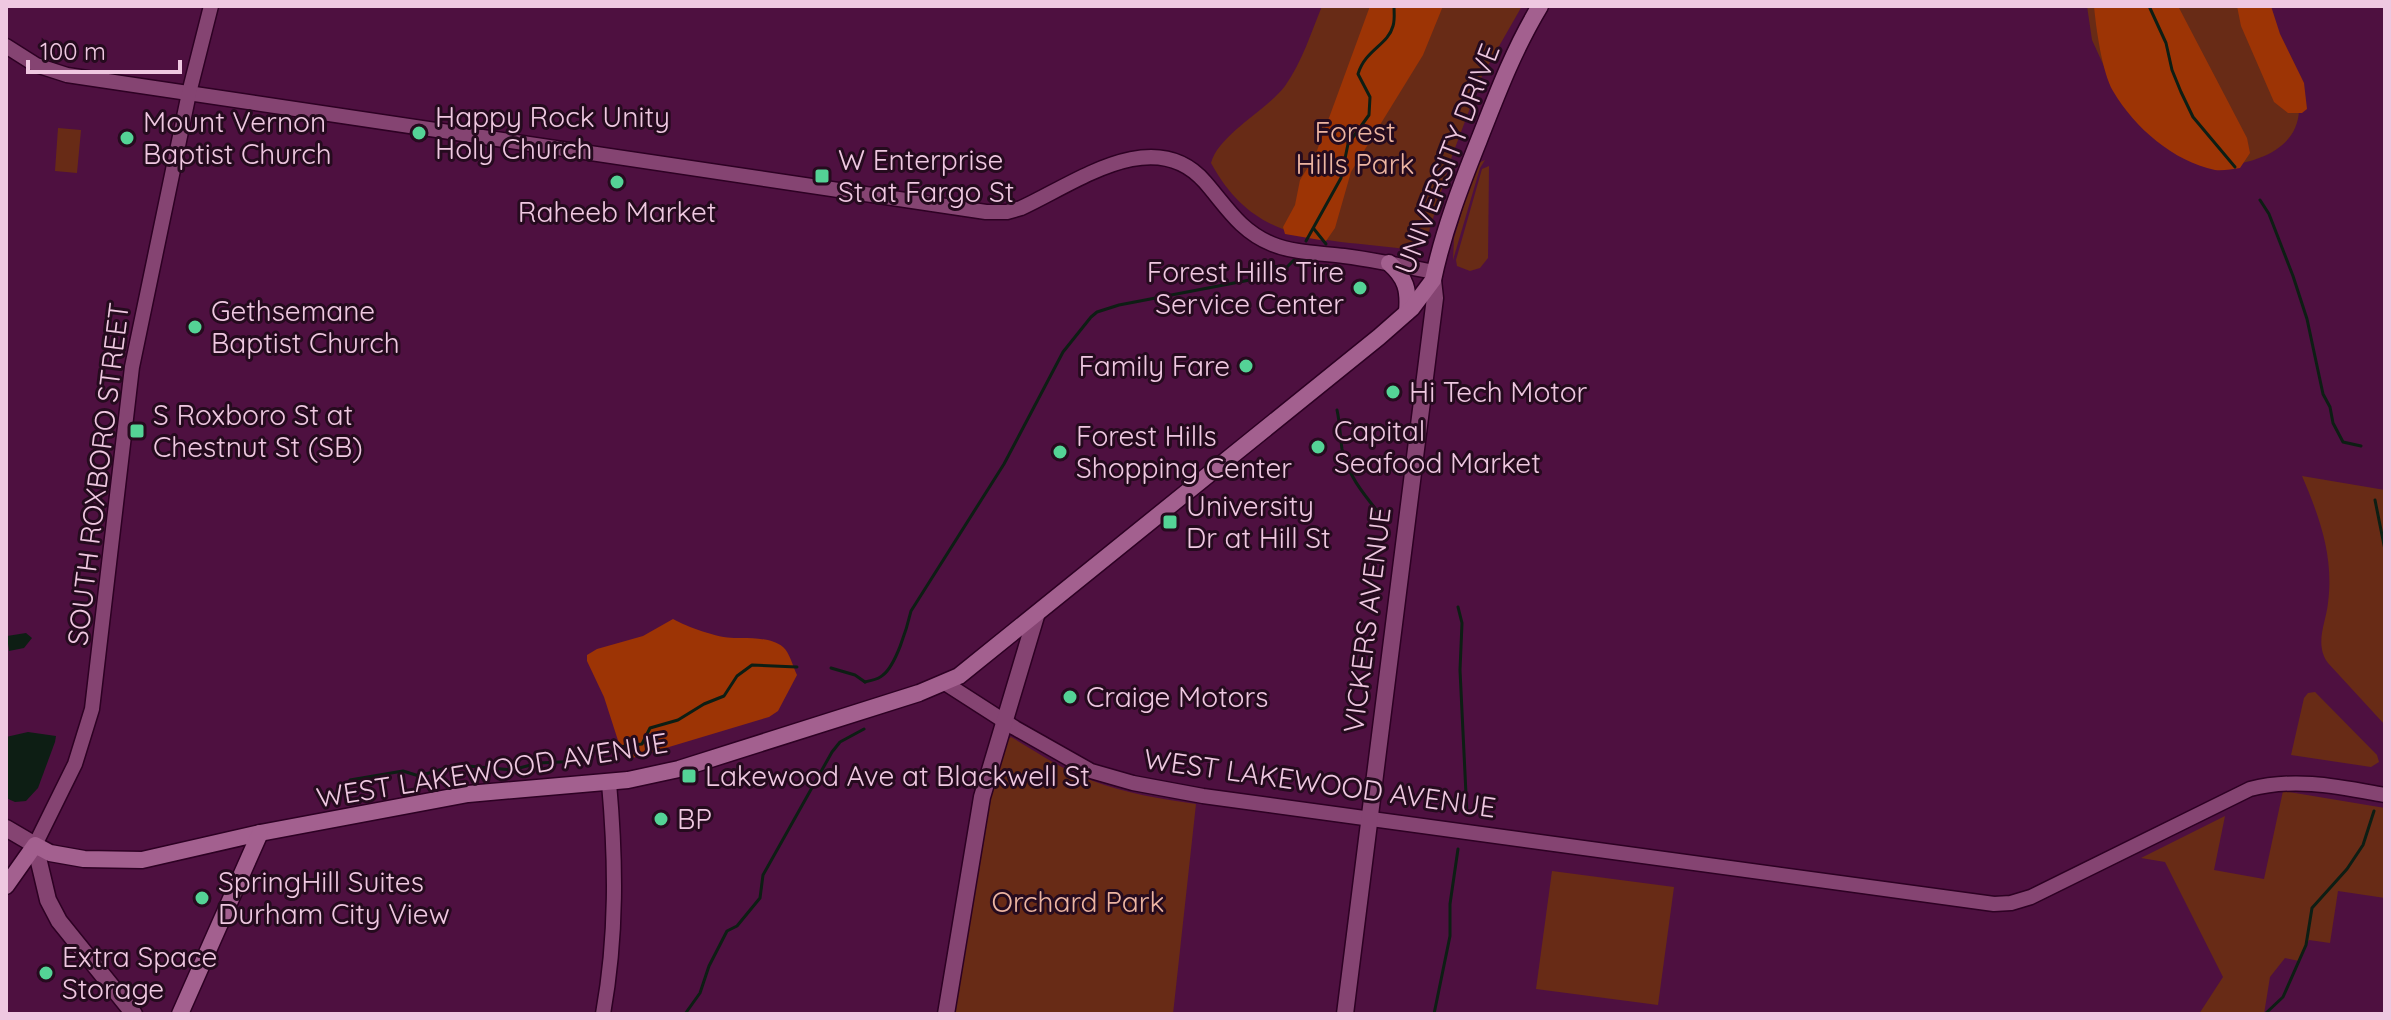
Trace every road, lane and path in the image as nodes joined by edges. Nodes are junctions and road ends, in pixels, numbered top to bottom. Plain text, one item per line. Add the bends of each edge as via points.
1 (211, 6) edge
2 (1540, 6) edge
3 (6, 46) edge
4 (189, 93) junction
5 (1389, 263) junction
6 (1434, 276) junction
7 (1407, 312) junction
8 (1036, 616) junction
9 (945, 683) junction
10 (1006, 722) junction
11 (609, 783) junction
12 (2385, 795) edge
13 (1369, 818) junction
14 (6, 828) edge
15 (260, 833) junction
16 (35, 845) junction
17 (6, 886) edge
18 (134, 1014) edge
19 (180, 1014) edge
20 (603, 1014) edge
21 (946, 1014) edge
22 (1345, 1014) edge

1 - 4 street, SOUTH ROXBORO STREET
2 - 6 main road, UNIVERSITY DRIVE via 1493,100
3 - 4 street via 26,60 67,75
4 - 5 street via 994,213 1021,208 1128,159 1170,160 1195,172 1233,218 1271,243
4 - 16 street, SOUTH ROXBORO STREET via 132,367 92,709 75,764
5 - 6 street
5 - 7 main road via 1407,284
6 - 7 main road, UNIVERSITY DRIVE
6 - 13 main road, VICKERS AVENUE
7 - 8 main road, UNIVERSITY DRIVE
8 - 9 main road, UNIVERSITY DRIVE
8 - 10 main road
9 - 10 street, WEST LAKEWOOD AVENUE
9 - 11 main road, WEST LAKEWOOD AVENUE via 679,769
10 - 13 street, WEST LAKEWOOD AVENUE via 1078,765 1119,779
10 - 21 main road via 982,797
11 - 15 main road, WEST LAKEWOOD AVENUE via 468,794
11 - 20 street via 615,908
12 - 13 street, WEST LAKEWOOD AVENUE via 2309,783 2250,789 2031,897 2002,904
13 - 22 main road, VICKERS AVENUE
14 - 16 main road
15 - 16 main road, WEST LAKEWOOD AVENUE via 127,861 65,856
15 - 19 main road
16 - 17 main road, SOUTH ROXBORO STREET
16 - 18 main road via 48,900 59,921

